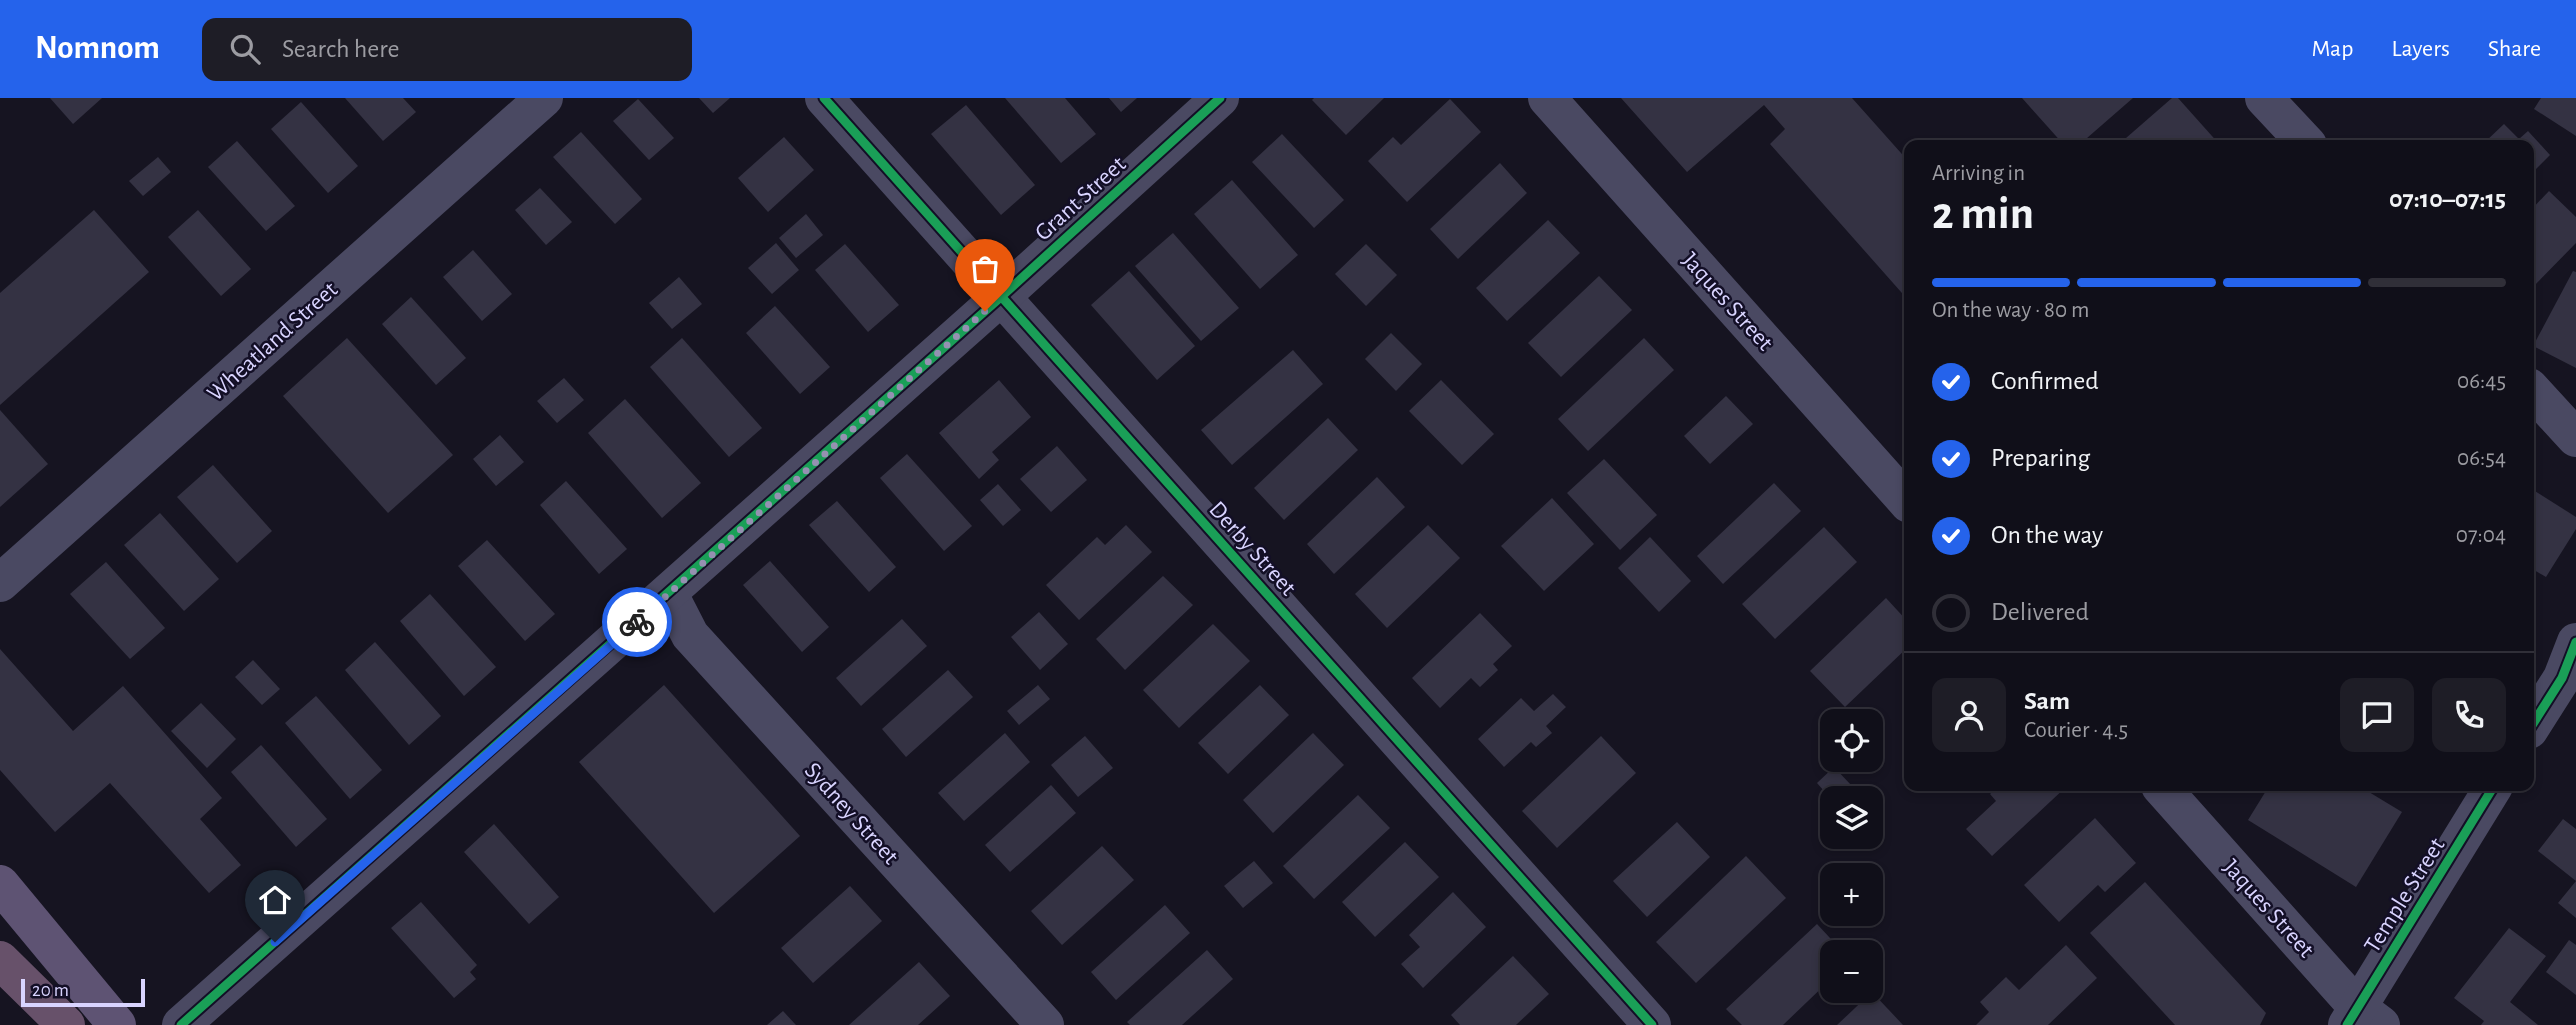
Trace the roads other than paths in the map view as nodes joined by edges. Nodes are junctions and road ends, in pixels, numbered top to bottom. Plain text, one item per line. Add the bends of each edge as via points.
1 (544, 98) edge
2 (824, 98) edge
3 (1220, 98) edge
4 (1547, 98) edge
5 (2264, 98) edge
6 (2303, 140) edge
7 (1002, 296) junction
8 (2534, 392) edge
9 (2576, 438) edge
10 (1904, 498) edge
11 (0, 583) edge
12 (668, 594) junction
13 (2576, 642) edge
14 (2569, 671) edge
15 (2534, 723) edge
16 (2164, 791) edge
17 (2491, 791) edge
18 (0, 884) edge
19 (0, 960) edge
20 (1028, 1018) edge
21 (2362, 1019) edge
22 (66, 1025) edge
23 (117, 1025) edge
24 (181, 1025) edge
25 (1652, 1025) edge

1 - 11 street, Wheatland Street
2 - 7 street, Derby Street
3 - 7 street, Grant Street
4 - 10 street, Jaques Street
5 - 6 street
7 - 12 street, Grant Street
7 - 25 street, Derby Street
8 - 9 street
12 - 20 street, Sydney Street via 690,635
12 - 24 street, Grant Street
13 - 14 street
14 - 15 street
16 - 21 street, Jaques Street
17 - 21 street, Temple Street
18 - 23 main road
19 - 22 highway

